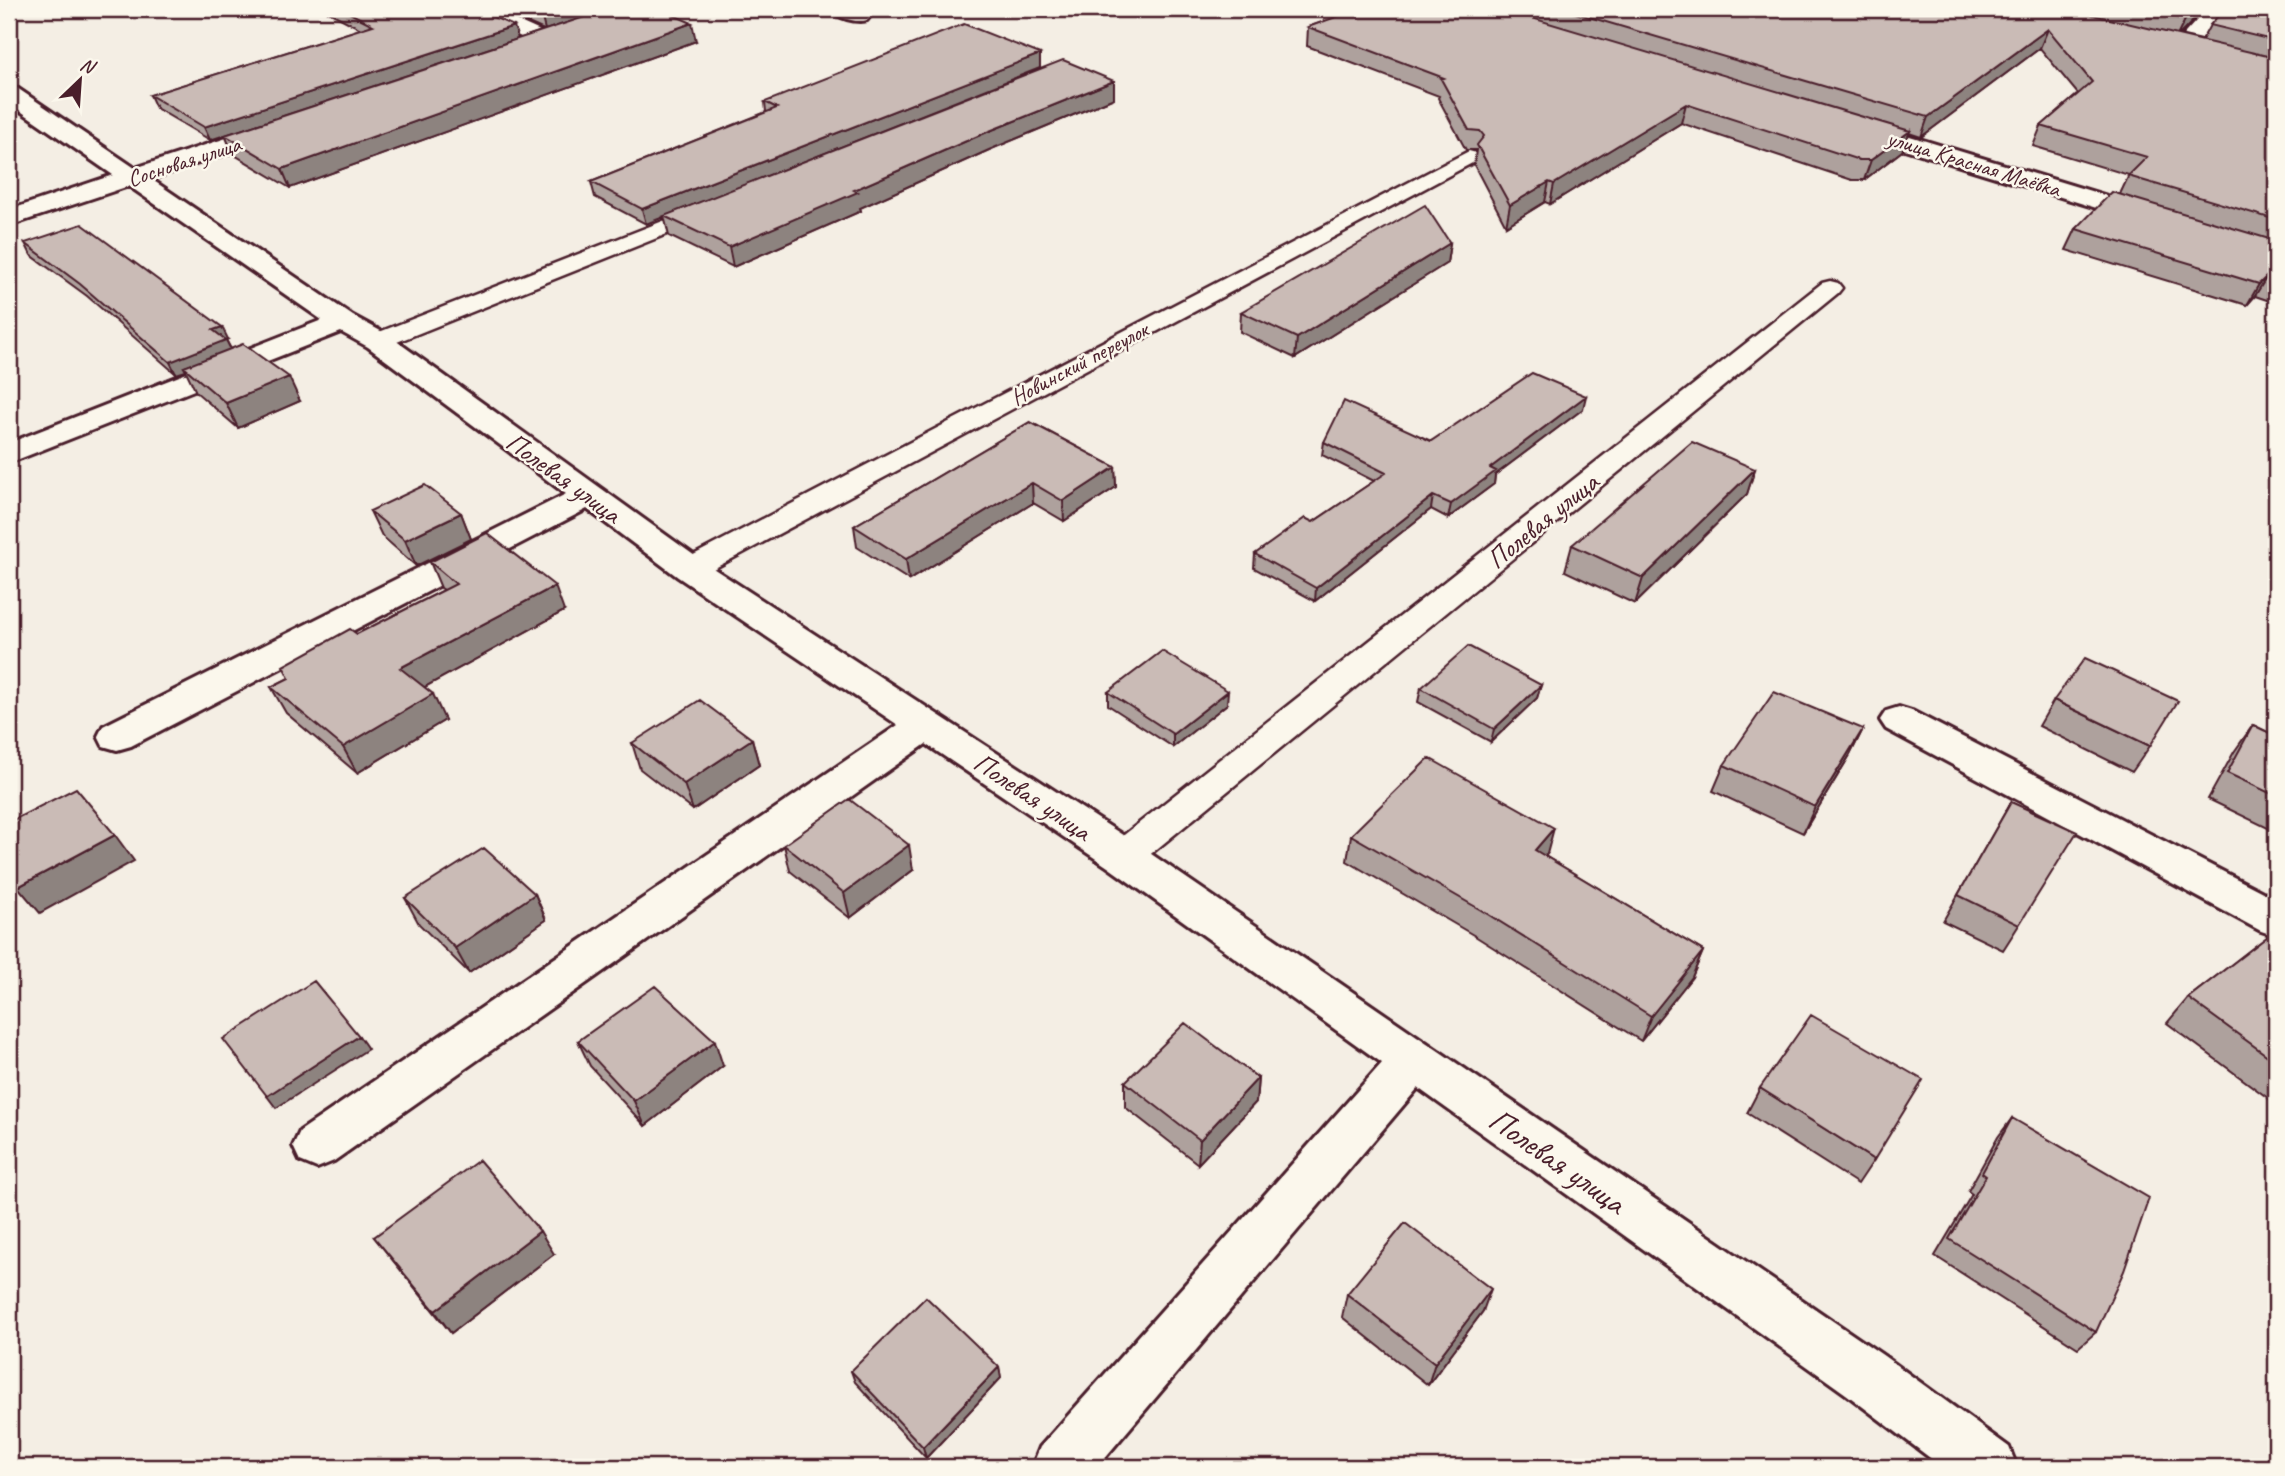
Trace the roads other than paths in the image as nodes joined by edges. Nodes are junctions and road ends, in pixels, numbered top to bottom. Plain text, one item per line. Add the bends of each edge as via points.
1 (475, 9) edge
2 (840, 9) edge
3 (2218, 9) edge
4 (860, 16) dead end
5 (567, 32) edge
6 (544, 40) junction
7 (518, 49) edge
8 (2209, 55) edge
9 (9, 93) edge
10 (1840, 121) edge
11 (299, 122) edge
12 (1469, 157) edge
13 (131, 178) junction
14 (728, 202) edge
15 (9, 218) edge
16 (2175, 224) edge
17 (1830, 288) dead end
18 (342, 322) junction
19 (378, 341) junction
20 (9, 454) edge
21 (589, 495) junction
22 (690, 569) junction
23 (1899, 720) dead end
24 (926, 725) junction
25 (117, 736) dead end
26 (1123, 856) junction
27 (2276, 919) edge
28 (1414, 1059) junction
29 (317, 1146) dead end
30 (1060, 1467) edge
31 (1989, 1467) edge

1 - 6 street
2 - 4 street
3 - 8 street via 2175,46
5 - 6 street
6 - 7 street
9 - 13 street, Полевая улица
10 - 16 street, улица Красная Маёвка
11 - 13 street, Сосновая улица
12 - 22 lane, Новинский переулок
13 - 15 street, Сосновая улица
13 - 18 street, Полевая улица
14 - 19 lane
17 - 26 lane, Полевая улица
18 - 19 street, Полевая улица
18 - 20 street
19 - 21 street, Полевая улица
21 - 22 street, Полевая улица
21 - 25 street
22 - 24 street, Полевая улица
23 - 27 street
24 - 26 street, Полевая улица
24 - 29 street
26 - 28 street, Полевая улица
28 - 30 street
28 - 31 street, Полевая улица

